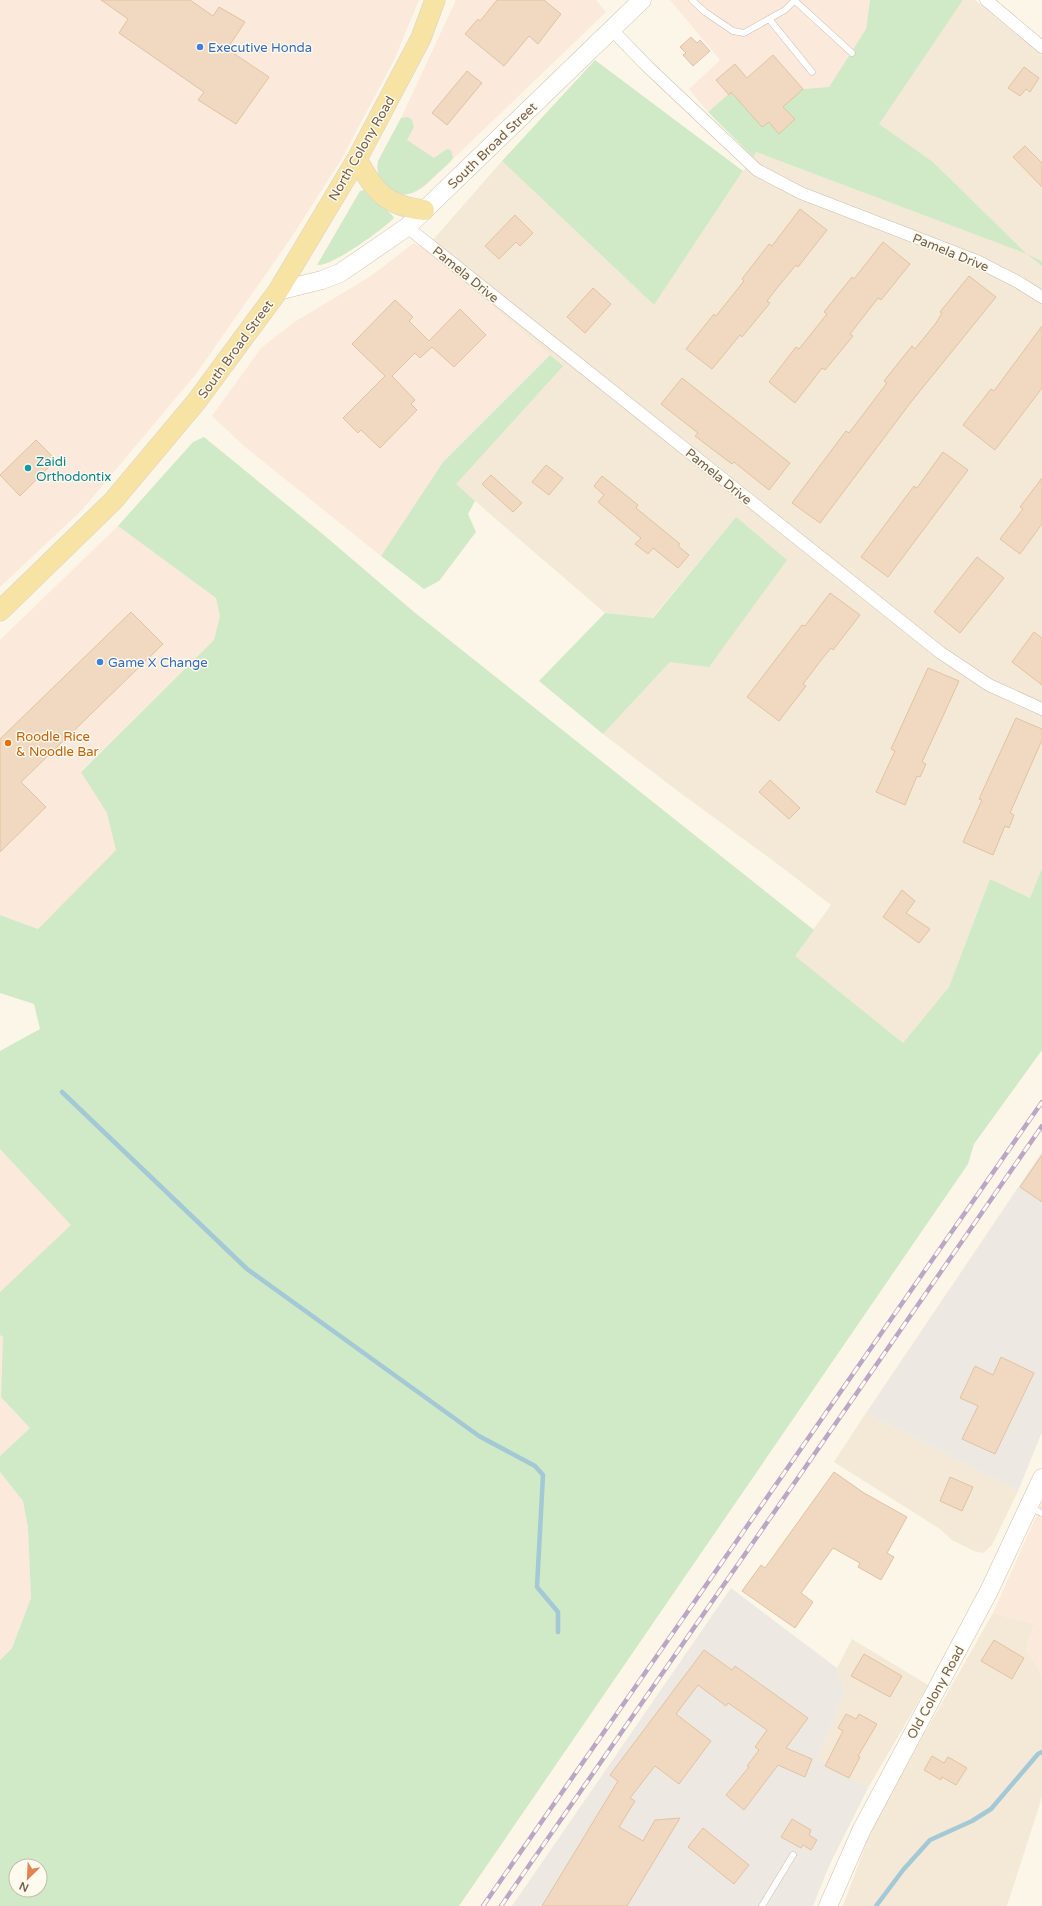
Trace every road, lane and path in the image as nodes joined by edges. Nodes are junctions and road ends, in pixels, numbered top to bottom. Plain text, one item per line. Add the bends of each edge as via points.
1 (436, 0) edge
2 (642, 0) edge
3 (794, 0) edge
4 (986, 0) edge
5 (694, 1) edge
6 (769, 19) junction
7 (612, 30) junction
8 (1042, 47) edge
9 (852, 53) dead end
10 (812, 72) dead end
11 (358, 159) junction
12 (424, 210) junction
13 (407, 227) junction
14 (278, 291) junction
15 (1042, 297) edge
16 (0, 611) edge
17 (1042, 709) edge
18 (1042, 1478) edge
19 (1035, 1510) edge
20 (793, 1855) dead end
21 (762, 1906) edge
22 (828, 1906) edge

1 - 11 main road, North Colony Road via 421,38
2 - 7 main road, South Broad Street
3 - 6 lane via 785,10
3 - 9 lane
4 - 8 street
5 - 6 lane via 705,12 733,31 744,32
6 - 10 lane
7 - 12 main road, South Broad Street
7 - 15 street, Pamela Drive via 757,170 801,193 977,261
11 - 12 main road via 374,188 389,201
11 - 14 main road, North Colony Road
12 - 13 main road, South Broad Street
13 - 14 main road, South Broad Street via 340,273
13 - 17 street, Pamela Drive via 941,653 989,685
14 - 16 main road, South Broad Street via 196,402 113,501
18 - 19 main road, Old Colony Road
19 - 22 main road, Old Colony Road via 861,1831
20 - 21 lane

